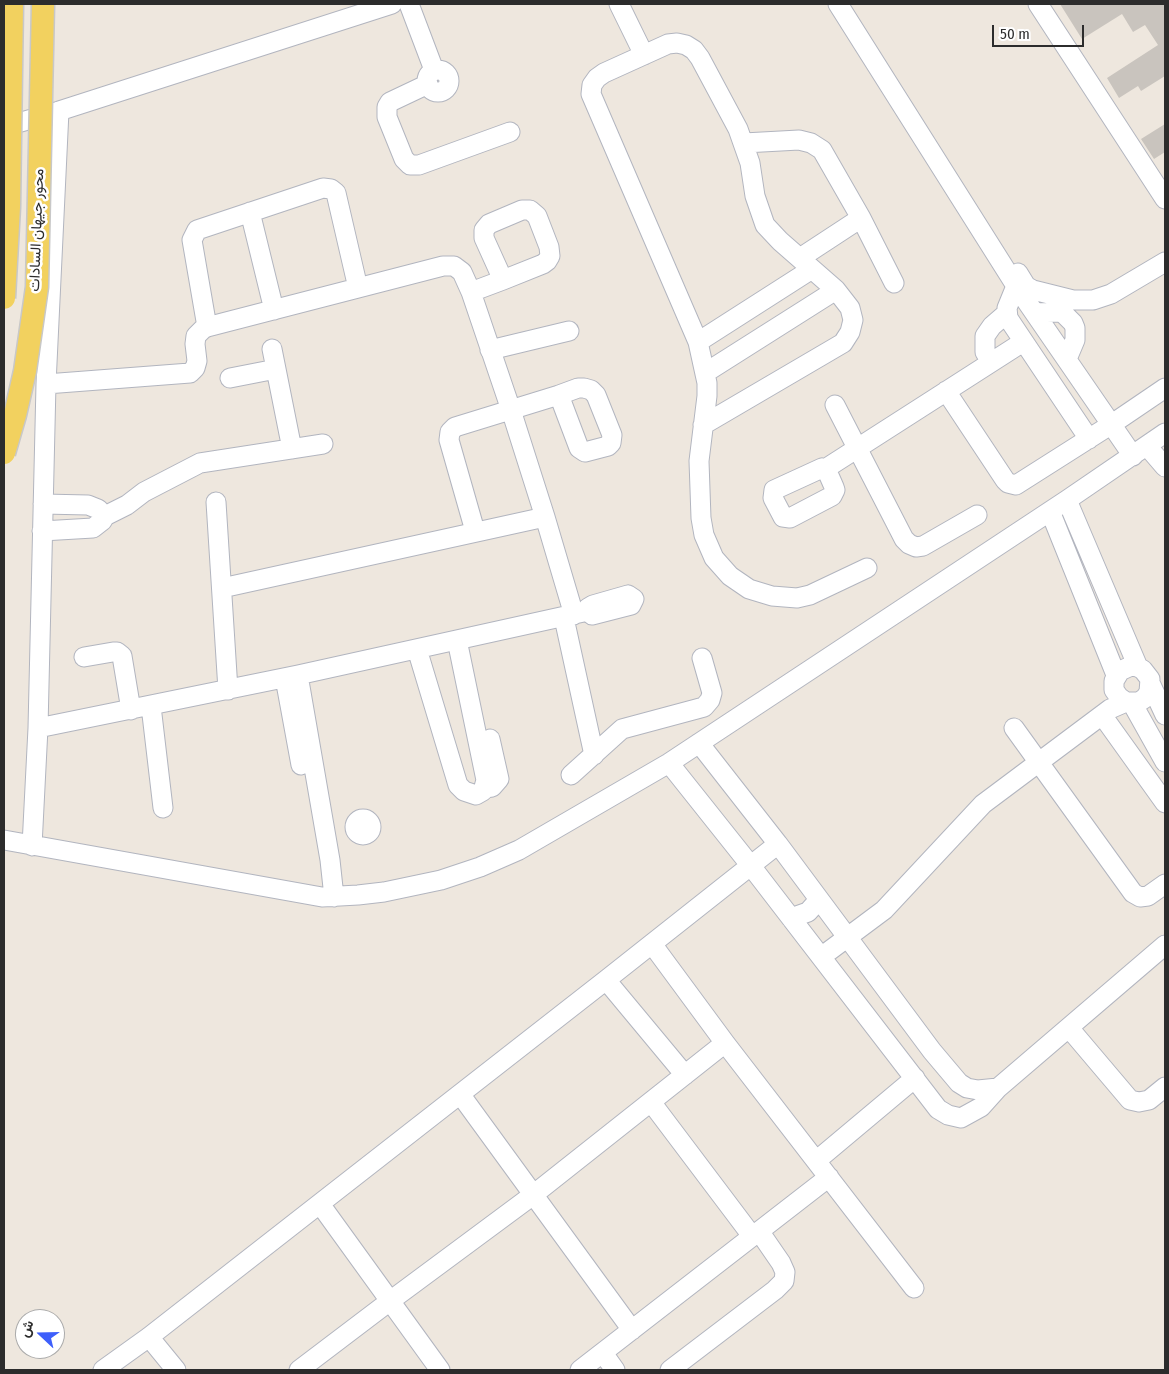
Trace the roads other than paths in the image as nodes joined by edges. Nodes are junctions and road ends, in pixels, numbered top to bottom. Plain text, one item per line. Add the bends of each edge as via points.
1 (12, 4) edge
2 (43, 4) edge
3 (392, 4) edge
4 (410, 4) edge
5 (619, 4) edge
6 (840, 4) edge
7 (1038, 4) edge
8 (343, 11) edge
9 (644, 55) junction
10 (59, 111) junction
11 (4, 127) edge
12 (510, 132) dead end
13 (744, 143) junction
14 (969, 196) dead end
15 (1165, 199) edge
16 (250, 212) junction
17 (861, 218) junction
18 (1165, 262) edge
19 (806, 263) junction
20 (503, 280) dead end
21 (894, 283) dead end
22 (1016, 286) junction
23 (358, 288) junction
24 (836, 290) junction
25 (776, 291) junction
26 (471, 292) junction
27 (4, 298) edge
28 (274, 310) junction
29 (1006, 313) junction
30 (1035, 313) junction
31 (740, 315) junction
32 (793, 318) junction
33 (207, 327) junction
34 (570, 331) dead end
35 (755, 341) junction
36 (698, 342) junction
37 (1022, 342) junction
38 (272, 349) dead end
39 (490, 350) junction
40 (1067, 359) junction
41 (991, 362) junction
42 (276, 369) junction
43 (705, 373) junction
44 (230, 378) dead end
45 (46, 384) junction
46 (1165, 388) edge
47 (946, 391) junction
48 (559, 395) dead end
49 (835, 405) dead end
50 (511, 410) junction
51 (1112, 424) junction
52 (703, 425) junction
53 (1165, 433) edge
54 (1088, 439) junction
55 (323, 444) dead end
56 (292, 449) junction
57 (857, 449) junction
58 (1140, 451) junction
59 (4, 453) edge
60 (1165, 467) edge
61 (826, 469) dead end
62 (1067, 500) junction
63 (216, 502) dead end
64 (43, 504) junction
65 (1050, 511) junction
66 (977, 515) dead end
67 (105, 516) junction
68 (545, 517) junction
69 (42, 531) junction
70 (475, 532) junction
71 (867, 568) dead end
72 (222, 588) junction
73 (575, 615) junction
74 (463, 640) junction
75 (417, 649) junction
76 (84, 657) dead end
77 (702, 658) dead end
78 (1138, 667) junction
79 (1116, 675) junction
80 (292, 676) junction
81 (1151, 685) junction
82 (228, 690) junction
83 (1129, 702) junction
84 (151, 706) junction
85 (131, 710) junction
86 (1102, 715) junction
87 (1165, 715) edge
88 (38, 728) junction
89 (1014, 728) dead end
90 (699, 743) junction
91 (594, 754) junction
92 (1038, 762) junction
93 (1165, 762) edge
94 (670, 763) junction
95 (571, 775) dead end
96 (1165, 803) edge
97 (163, 808) dead end
98 (355, 826) dead end
99 (325, 832) junction
100 (4, 840) edge
101 (778, 844) junction
102 (32, 846) junction
103 (751, 866) junction
104 (1165, 884) edge
105 (812, 890) junction
106 (328, 897) junction
107 (786, 911) junction
108 (848, 937) junction
109 (652, 944) junction
110 (1165, 945) edge
111 (821, 957) junction
112 (606, 980) junction
113 (1070, 1028) junction
114 (724, 1043) junction
115 (685, 1075) junction
116 (915, 1078) junction
117 (1165, 1087) edge
118 (998, 1088) junction
119 (460, 1094) junction
120 (651, 1102) junction
121 (816, 1161) junction
122 (829, 1177) junction
123 (533, 1195) junction
124 (320, 1204) junction
125 (756, 1234) junction
126 (914, 1288) dead end
127 (390, 1301) junction
128 (632, 1330) junction
129 (149, 1337) junction
130 (603, 1353) junction
131 (103, 1370) edge
132 (176, 1370) edge
133 (300, 1370) edge
134 (440, 1370) edge
135 (580, 1370) edge
136 (615, 1370) edge
137 (670, 1370) edge

1 - 27 main road, محور جيهان السادات, bridge via 9,207
2 - 59 main road, محور جيهان السادات, bridge via 37,287 25,372
3 - 8 lane
4 - 12 lane via 431,77 387,106 387,117 404,159 410,165 419,165
5 - 9 lane
6 - 22 lane
7 - 15 lane
8 - 10 lane
9 - 13 lane via 677,43 694,50
9 - 36 lane via 597,78 591,94
10 - 11 lane
10 - 45 lane
13 - 17 lane via 799,140 817,146
13 - 19 lane via 754,196 765,225
14 - 18 lane via 1026,286 1033,290 1073,300 1093,300 1111,294
16 - 23 lane via 323,188 334,191
16 - 28 lane
16 - 33 lane via 197,230 193,235
17 - 19 lane
17 - 21 lane
19 - 24 lane
19 - 25 lane
20 - 26 lane
22 - 29 lane
22 - 30 lane
23 - 26 lane via 454,266 462,272
23 - 28 lane
24 - 32 lane
24 - 52 lane via 852,314 852,326 843,343
25 - 31 lane
25 - 32 lane
26 - 39 lane
28 - 33 lane
29 - 37 lane
29 - 41 lane via 985,336 985,352
30 - 40 lane
30 - 40 lane via 1059,312 1073,322 1076,340
31 - 35 lane
31 - 36 lane
32 - 35 lane
33 - 45 lane via 196,336 197,362 190,373
34 - 39 lane
35 - 43 lane
36 - 43 lane
37 - 41 lane
37 - 54 lane
38 - 42 lane
39 - 50 lane
40 - 51 lane
41 - 47 lane
42 - 44 lane
42 - 56 lane
43 - 52 lane via 707,396
45 - 64 lane
46 - 51 lane
47 - 54 lane via 1004,480 1012,485 1020,484
47 - 57 lane
48 - 50 lane
49 - 57 lane
50 - 68 lane
50 - 70 lane via 455,427 450,432 449,440
51 - 54 lane
51 - 58 lane
52 - 71 lane via 698,484 702,527 714,558 730,576 760,593 797,598
53 - 58 lane
55 - 56 lane
56 - 67 lane via 200,463
57 - 61 lane
57 - 66 lane via 909,544 923,546
58 - 60 lane
58 - 62 lane
62 - 65 lane
62 - 78 lane
63 - 72 lane
64 - 67 lane via 88,505
64 - 69 lane
65 - 79 lane
65 - 90 lane
67 - 69 lane via 93,528
68 - 70 lane
68 - 73 lane
69 - 88 lane
70 - 72 lane
72 - 82 lane
73 - 74 lane
73 - 91 lane
74 - 75 lane
74 - 75 lane via 482,728 499,779 492,787 476,795 458,785
75 - 80 lane
76 - 85 lane via 113,652 122,656
77 - 91 lane via 712,693 704,707 622,729
78 - 79 lane via 1125,667
78 - 81 lane via 1147,674
79 - 83 lane via 1114,690
80 - 82 lane
80 - 99 lane
80 - 106 lane via 319,866
81 - 83 lane via 1145,698
81 - 87 lane
82 - 84 lane
83 - 86 lane
83 - 93 lane
84 - 85 lane
84 - 97 lane
85 - 88 lane
86 - 92 lane
86 - 96 lane
88 - 102 lane
89 - 92 lane
90 - 94 lane
90 - 101 lane
91 - 95 lane
92 - 104 lane via 1133,893 1148,896
92 - 108 lane via 983,804 884,910
94 - 103 lane
94 - 106 lane via 520,850 480,867 441,880 384,892
98 - 99 lane
99 - 106 lane
100 - 102 lane
101 - 103 lane
101 - 105 lane
102 - 106 lane
103 - 107 lane
103 - 109 lane
105 - 107 lane via 816,903 808,912
105 - 107 lane via 800,883 789,888 785,892
105 - 108 lane
107 - 111 lane
108 - 111 lane
108 - 118 lane via 959,1083 978,1090
109 - 112 lane
109 - 114 lane
110 - 113 lane
111 - 116 lane
112 - 115 lane
112 - 119 lane
113 - 117 lane via 1130,1100 1149,1100
113 - 118 lane
114 - 115 lane
114 - 121 lane
115 - 120 lane
116 - 118 lane via 938,1109 961,1118 981,1107
116 - 121 lane
119 - 123 lane
119 - 124 lane
120 - 123 lane
120 - 125 lane
121 - 122 lane
122 - 125 lane
122 - 126 lane
123 - 127 lane
123 - 128 lane
124 - 127 lane
124 - 129 lane
125 - 128 lane
125 - 137 lane via 781,1263 784,1281
127 - 133 lane
127 - 134 lane
128 - 130 lane
129 - 131 lane
129 - 132 lane
130 - 135 lane
130 - 136 lane

